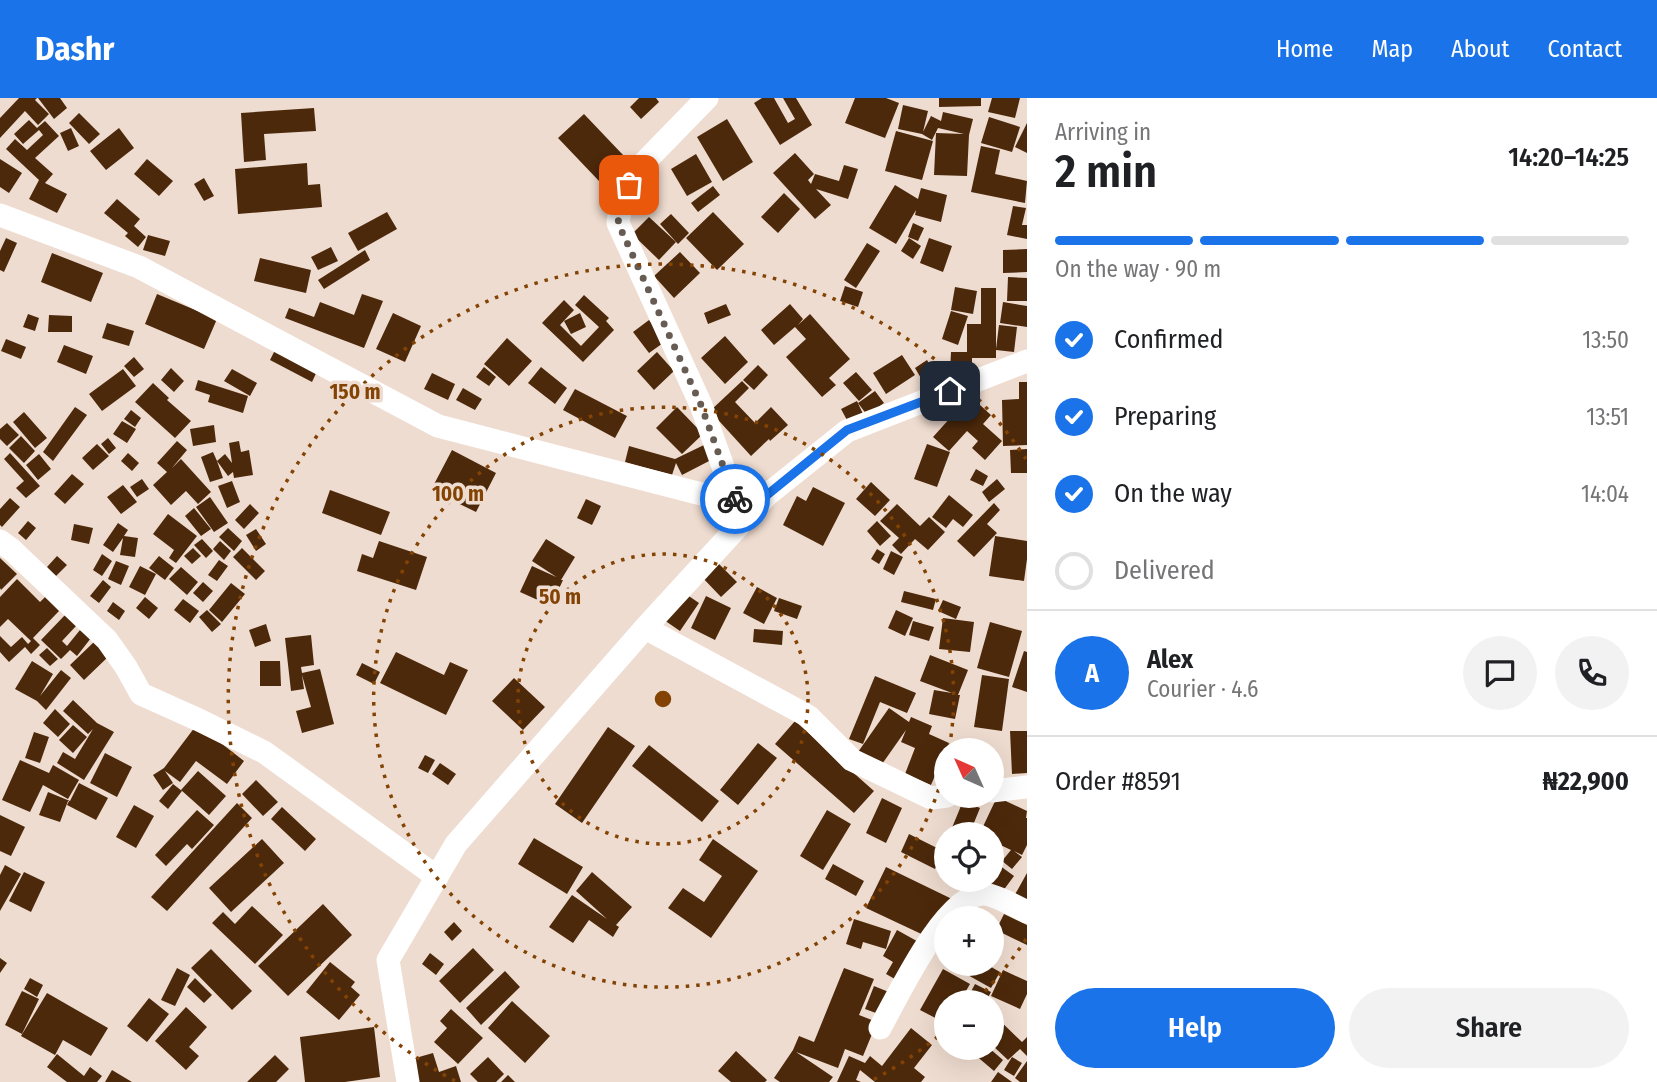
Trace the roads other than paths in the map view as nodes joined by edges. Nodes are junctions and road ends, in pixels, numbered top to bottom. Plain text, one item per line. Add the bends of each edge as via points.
1 (707, 98) edge
2 (0, 215) edge
3 (1027, 361) edge
4 (767, 495) junction
5 (736, 503) junction
6 (0, 541) edge
7 (645, 628) junction
8 (1027, 787) edge
9 (1004, 790) edge
10 (934, 798) edge
11 (437, 877) junction
12 (1027, 912) edge
13 (880, 1028) dead end
14 (408, 1082) edge

1 - 5 street via 636,171 622,198 618,223 701,405
2 - 5 street via 139,267 438,426
3 - 4 street via 847,430
4 - 5 street
4 - 7 street
6 - 11 street via 107,640 141,694 264,752
7 - 10 street via 808,716 852,760
7 - 11 street via 456,844
8 - 9 street
11 - 14 street via 388,960
12 - 13 street via 985,893 969,897 933,934

